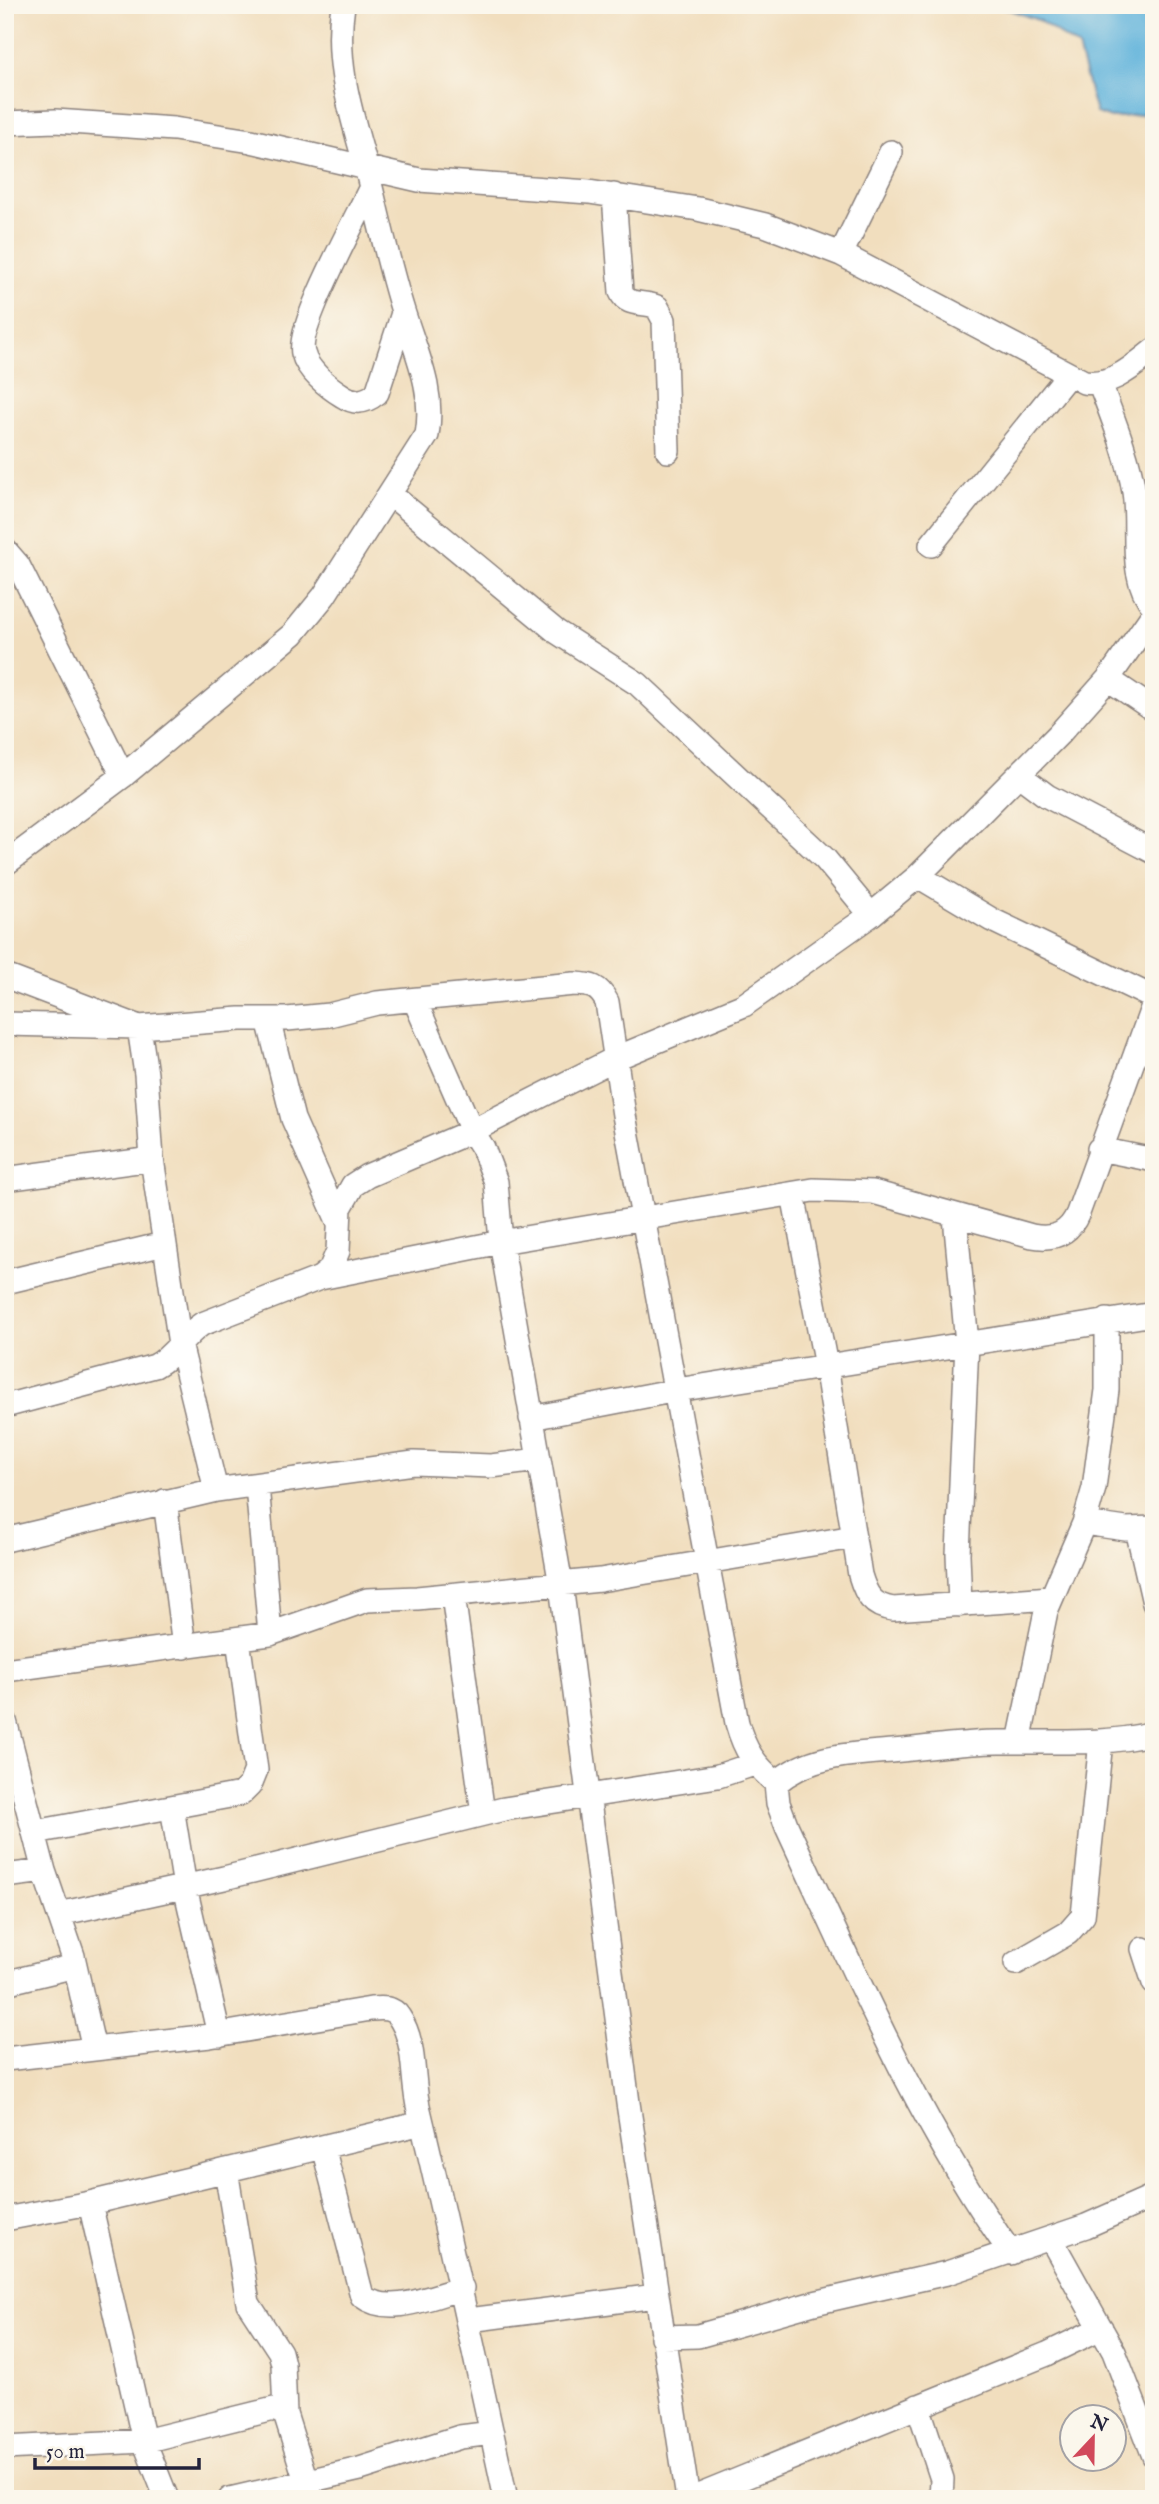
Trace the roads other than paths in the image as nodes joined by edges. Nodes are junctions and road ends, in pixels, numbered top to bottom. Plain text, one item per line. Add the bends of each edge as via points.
1 (342, 5) edge
2 (5, 123) edge
3 (891, 152) dead end
4 (368, 179) junction
5 (614, 195) junction
6 (841, 254) junction
7 (403, 313) junction
8 (1154, 350) edge
9 (1068, 375) junction
10 (1100, 384) junction
11 (668, 451) dead end
12 (390, 494) junction
13 (931, 545) dead end
14 (5, 550) edge
15 (1154, 607) edge
16 (1154, 613) edge
17 (1108, 679) junction
18 (1154, 710) edge
19 (1019, 775) junction
20 (123, 776) junction
21 (1154, 852) edge
22 (5, 864) edge
23 (918, 876) junction
24 (871, 915) junction
25 (5, 976) edge
26 (415, 1001) junction
27 (1154, 1001) edge
28 (268, 1019) junction
29 (5, 1024) edge
30 (139, 1027) junction
31 (614, 1059) junction
32 (472, 1131) junction
33 (1099, 1149) junction
34 (152, 1158) junction
35 (1154, 1160) edge
36 (5, 1179) edge
37 (793, 1194) junction
38 (956, 1217) junction
39 (644, 1221) junction
40 (339, 1223) junction
41 (501, 1242) junction
42 (164, 1244) junction
43 (320, 1278) junction
44 (5, 1282) edge
45 (1154, 1314) edge
46 (1107, 1320) junction
47 (967, 1343) junction
48 (180, 1344) junction
49 (826, 1366) junction
50 (677, 1390) junction
51 (5, 1406) edge
52 (531, 1418) junction
53 (538, 1460) junction
54 (257, 1485) junction
55 (216, 1490) junction
56 (165, 1501) junction
57 (1084, 1523) junction
58 (1146, 1529) edge
59 (854, 1537) junction
60 (5, 1540) edge
61 (708, 1560) junction
62 (561, 1585) junction
63 (453, 1595) junction
64 (1051, 1598) junction
65 (1154, 1603) edge
66 (960, 1605) junction
67 (270, 1634) junction
68 (238, 1640) junction
69 (184, 1647) junction
70 (5, 1670) edge
71 (5, 1721) edge
72 (1154, 1733) edge
73 (1101, 1741) junction
74 (1019, 1742) junction
75 (754, 1764) junction
76 (776, 1783) junction
77 (588, 1796) junction
78 (172, 1807) junction
79 (483, 1814) junction
80 (35, 1832) junction
81 (44, 1871) junction
82 (5, 1876) edge
83 (185, 1887) junction
84 (59, 1914) junction
85 (1143, 1949) dead end
86 (1016, 1963) dead end
87 (75, 1966) junction
88 (5, 1983) edge
89 (1154, 1983) edge
90 (219, 2035) junction
91 (94, 2049) junction
92 (5, 2059) edge
93 (422, 2123) junction
94 (323, 2147) junction
95 (226, 2170) junction
96 (1154, 2196) edge
97 (90, 2203) junction
98 (5, 2219) edge
99 (1051, 2239) junction
100 (1010, 2253) junction
101 (462, 2288) junction
102 (656, 2295) junction
103 (469, 2320) junction
104 (1101, 2328) junction
105 (662, 2337) junction
106 (918, 2406) junction
107 (285, 2414) junction
108 (492, 2433) junction
109 (145, 2441) junction
110 (5, 2448) edge
111 (1154, 2456) edge
112 (306, 2481) junction
113 (167, 2499) edge
114 (230, 2499) edge
115 (506, 2499) edge
116 (689, 2499) edge
117 (941, 2499) edge

1 - 4 street via 338,39 343,82
2 - 4 street via 55,121 174,129 251,141
3 - 6 street
4 - 5 street via 528,185
4 - 7 street
4 - 7 street via 309,318 302,352 309,368 343,397 367,401 377,393
5 - 6 street via 765,225
5 - 11 street via 621,292 630,302 657,307 664,320
6 - 9 street
7 - 12 street via 428,387 431,413 427,435
8 - 10 street
9 - 10 street
9 - 13 street
10 - 15 street via 1135,494 1138,573 1144,596
12 - 20 street via 324,596 293,634
12 - 24 street via 557,632 638,684 825,859
14 - 20 street via 18,565
16 - 17 street
17 - 18 street
17 - 19 street
19 - 21 street via 1047,796
19 - 23 street
20 - 22 street
23 - 24 street
23 - 27 street via 992,920
24 - 31 street via 744,1005
25 - 30 street
26 - 28 street
26 - 31 street via 592,984 607,1002
26 - 32 street
27 - 33 street
28 - 30 street
28 - 40 street via 293,1119
29 - 30 street
30 - 34 street
31 - 32 street
31 - 39 street
32 - 40 street via 353,1185 340,1208
32 - 41 street via 496,1182
33 - 35 street
33 - 38 street via 1078,1213 1065,1232 1047,1239
34 - 36 street
34 - 42 street
37 - 38 street via 873,1192
37 - 39 street
37 - 49 street
38 - 47 street
39 - 41 street
39 - 50 street
40 - 43 street via 337,1260
41 - 43 street
41 - 52 street
42 - 44 street
42 - 48 street
43 - 48 street via 202,1324
45 - 46 street
46 - 47 street
46 - 57 street via 1107,1390
47 - 49 street
47 - 66 street
48 - 51 street via 163,1362 139,1372
48 - 55 street
49 - 50 street
49 - 59 street
50 - 52 street
50 - 61 street
52 - 53 street
53 - 54 street via 491,1466 414,1463
53 - 62 street
54 - 55 street
54 - 67 street
55 - 56 street
56 - 60 street
56 - 69 street
57 - 58 street
57 - 64 street
58 - 65 street
59 - 61 street
59 - 66 street via 864,1588 880,1607
61 - 62 street
61 - 75 street via 737,1723
62 - 63 street
62 - 77 street
63 - 67 street via 367,1600
63 - 79 street
64 - 66 street
64 - 74 street
67 - 68 street
68 - 69 street
68 - 78 street via 256,1770 241,1794
69 - 70 street
71 - 80 street
72 - 73 street
73 - 74 street
73 - 86 street via 1083,1916 1068,1933
74 - 76 street via 854,1754 807,1763
75 - 76 street
75 - 77 street via 718,1776
76 - 100 street via 787,1827 886,2038 982,2214
77 - 79 street
77 - 102 street
78 - 80 street
78 - 83 street
79 - 83 street
80 - 81 street
81 - 82 street
81 - 84 street
83 - 84 street
83 - 90 street
84 - 87 street
85 - 89 street
87 - 88 street
87 - 91 street
90 - 91 street
90 - 93 street via 388,2008 398,2014 408,2038
91 - 92 street
93 - 94 street
93 - 101 street
94 - 95 street
94 - 101 street via 362,2296 372,2304 387,2306
95 - 97 street
95 - 107 street via 248,2303 280,2352
96 - 99 street
97 - 98 street
97 - 109 street
99 - 100 street
99 - 104 street
100 - 105 street via 698,2336
101 - 103 street
102 - 103 street
102 - 105 street
103 - 108 street
104 - 106 street
104 - 111 street
105 - 116 street
106 - 116 street
106 - 117 street via 942,2479
107 - 109 street via 264,2410
107 - 112 street
108 - 112 street via 460,2437
108 - 115 street
109 - 110 street
109 - 113 street
112 - 114 street

